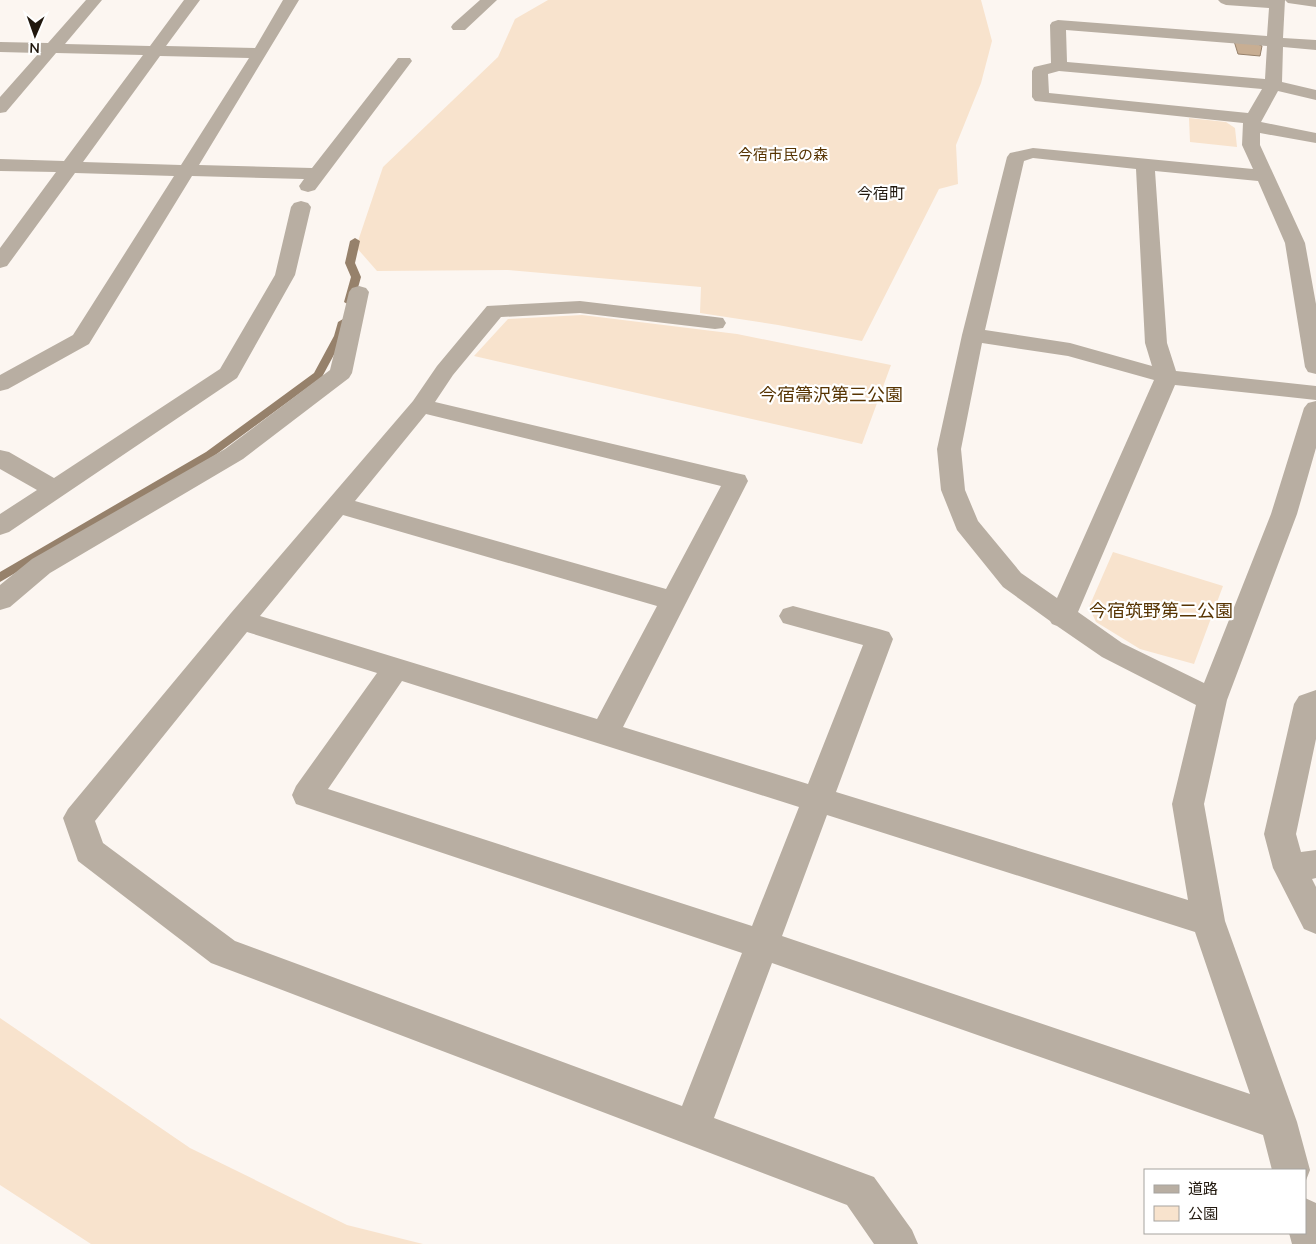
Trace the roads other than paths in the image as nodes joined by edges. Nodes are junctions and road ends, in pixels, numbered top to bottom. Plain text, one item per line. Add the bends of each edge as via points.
1 (94, 0) edge
2 (192, 0) edge
3 (291, 0) edge
4 (489, 0) edge
5 (1226, 0) edge
6 (1282, 1) edge
7 (1316, 2) edge
8 (459, 26) dead end
9 (1276, 41) junction
10 (1316, 45) edge
11 (0, 47) edge
12 (52, 48) junction
13 (155, 51) junction
14 (260, 54) junction
15 (404, 60) dead end
16 (1059, 66) junction
17 (1273, 84) junction
18 (1316, 95) edge
19 (0, 108) edge
20 (1252, 123) junction
21 (1316, 138) edge
22 (1145, 164) junction
23 (0, 165) edge
24 (70, 167) junction
25 (187, 170) junction
26 (1264, 176) junction
27 (300, 207) dead end
28 (0, 262) edge
29 (359, 292) dead end
30 (715, 323) dead end
31 (973, 335) junction
32 (1316, 368) edge
33 (1167, 377) junction
34 (0, 384) edge
35 (1316, 393) edge
36 (420, 406) junction
37 (1316, 408) edge
38 (0, 458) edge
39 (54, 489) junction
40 (338, 505) junction
41 (0, 526) edge
42 (0, 600) edge
43 (673, 601) junction
44 (793, 616) dead end
45 (1062, 617) junction
46 (241, 620) junction
47 (396, 668) junction
48 (1212, 700) junction
49 (1316, 701) edge
50 (605, 734) junction
51 (817, 799) junction
52 (1303, 866) edge
53 (1316, 919) edge
54 (1208, 921) junction
55 (762, 944) junction
56 (1278, 1122) junction
57 (692, 1127) junction
58 (1291, 1169) edge
59 (1306, 1222) edge
60 (898, 1244) edge
61 (1312, 1244) edge

1 - 12 street
2 - 13 street
3 - 14 street
4 - 8 street
5 - 6 street
6 - 7 street
6 - 9 street
9 - 10 street
9 - 16 street via 1058,25
9 - 17 street
11 - 12 street
12 - 13 street
12 - 19 street
13 - 14 street
13 - 24 street
14 - 25 street
15 - 25 street via 312,180 288,174
16 - 17 street
16 - 20 street via 1040,71 1041,97
17 - 18 street
17 - 20 street
20 - 21 street
20 - 26 street via 1251,146
22 - 26 street
22 - 31 street via 1033,152 1016,156
22 - 33 street via 1156,342
23 - 24 street
24 - 25 street
24 - 28 street
25 - 34 street via 81,339
26 - 32 street via 1295,243
27 - 39 street via 285,275 229,373
29 - 42 street via 341,373 234,454 41,566
30 - 36 street via 580,307 495,311
31 - 33 street via 1070,350
31 - 45 street via 949,449 954,490 966,524 1012,580
33 - 35 street
33 - 45 street
36 - 40 street
36 - 43 street via 736,481
37 - 48 street via 1284,514
38 - 39 street
39 - 41 street
40 - 43 street
40 - 46 street
43 - 50 street
44 - 51 street via 878,638
45 - 48 street via 1112,650
46 - 47 street
46 - 57 street via 79,818 90,851 223,952
47 - 50 street
47 - 55 street via 307,794
48 - 54 street via 1188,804
49 - 52 street via 1309,704 1280,834
50 - 51 street
51 - 54 street
51 - 55 street
52 - 53 street
54 - 56 street
55 - 56 street
55 - 57 street
56 - 58 street
57 - 60 street via 860,1191
59 - 61 street

